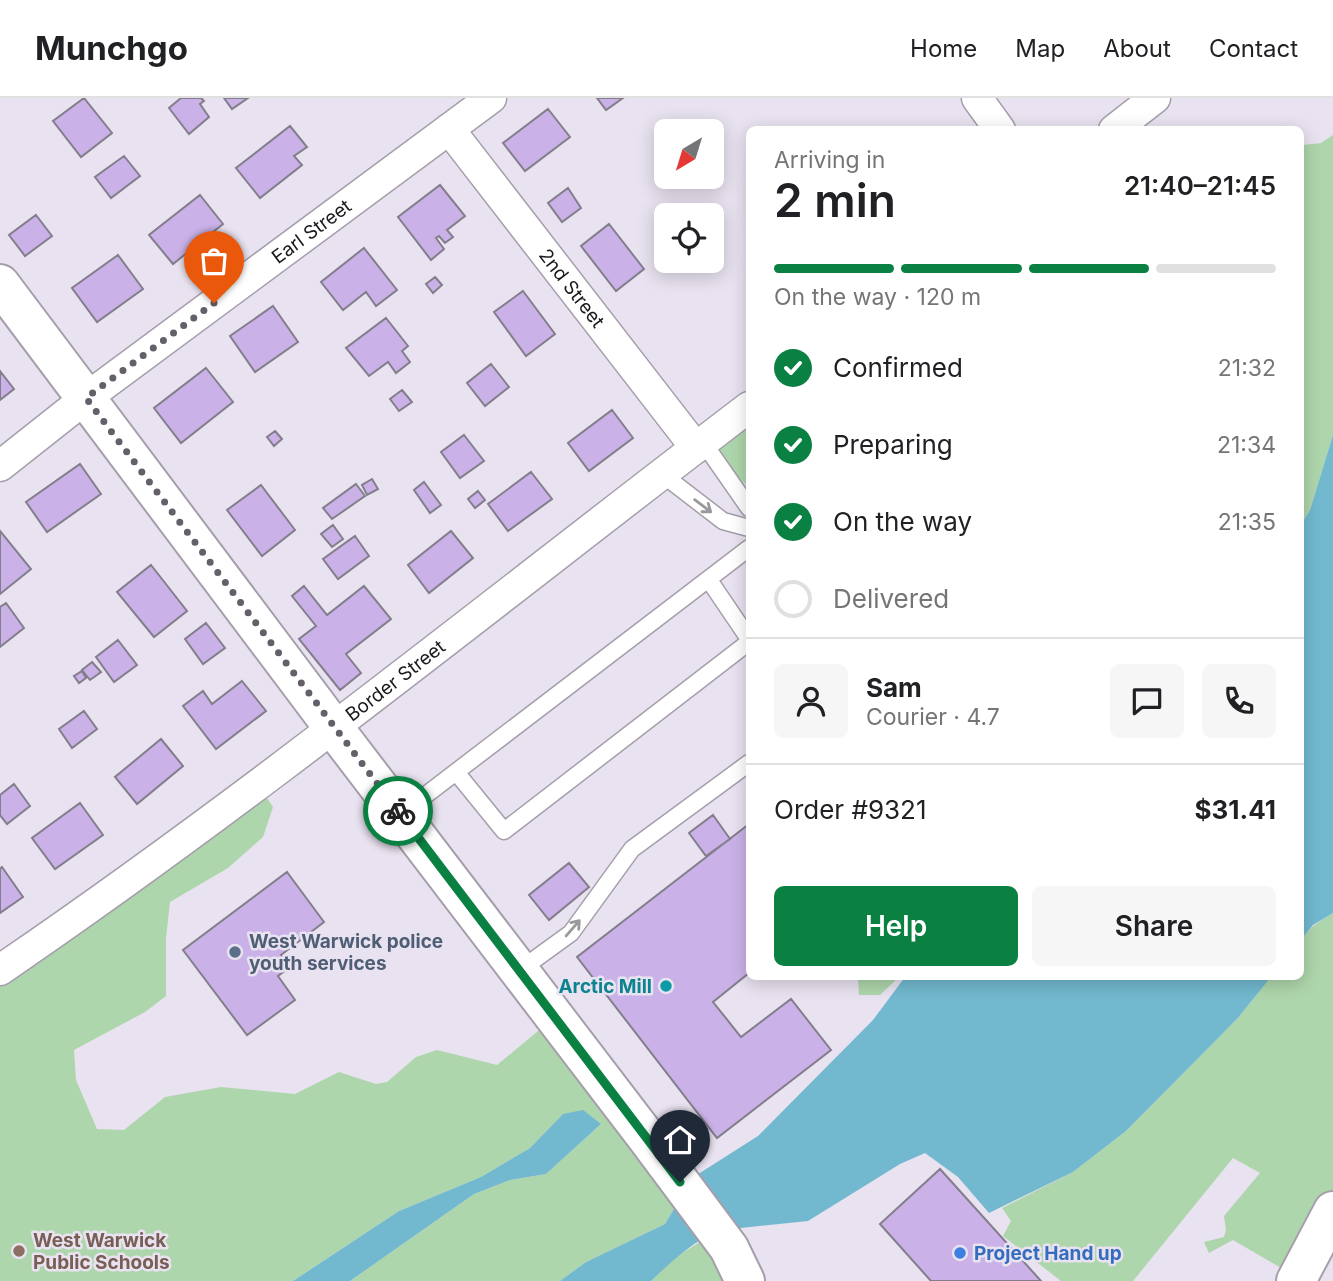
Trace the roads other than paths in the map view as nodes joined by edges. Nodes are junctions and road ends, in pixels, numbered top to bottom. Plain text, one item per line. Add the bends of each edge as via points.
1 (491, 98) edge
2 (976, 98) edge
3 (1155, 98) edge
4 (997, 126) edge
5 (1119, 126) edge
6 (449, 129) junction
7 (0, 284) edge
8 (86, 398) junction
9 (746, 409) edge
10 (699, 445) junction
11 (0, 466) edge
12 (662, 474) junction
13 (746, 504) edge
14 (746, 527) edge
15 (746, 550) edge
16 (709, 580) junction
17 (746, 636) edge
18 (746, 643) edge
19 (333, 727) junction
20 (746, 765) edge
21 (456, 772) junction
22 (400, 815) junction
23 (0, 970) edge
24 (520, 970) junction
25 (1330, 1222) edge
26 (737, 1265) edge
27 (1296, 1281) edge

1 - 6 street, Earl Street
2 - 4 street
3 - 5 street
6 - 8 street, Earl Street
6 - 10 street, 2nd Street
7 - 8 street
8 - 11 street, Earl Street
8 - 19 street
9 - 10 street, Border Street
10 - 12 street, Border Street
10 - 13 lane
12 -> 14 lane via 723,521
12 - 19 street, Border Street
15 - 16 lane
16 - 17 lane
16 - 21 lane
18 - 21 lane via 503,831
19 - 22 street
19 - 23 street, Border Street via 83,914
24 -> 20 lane via 571,933 632,849
21 - 22 lane
22 - 24 street
24 - 26 street
25 - 27 street

